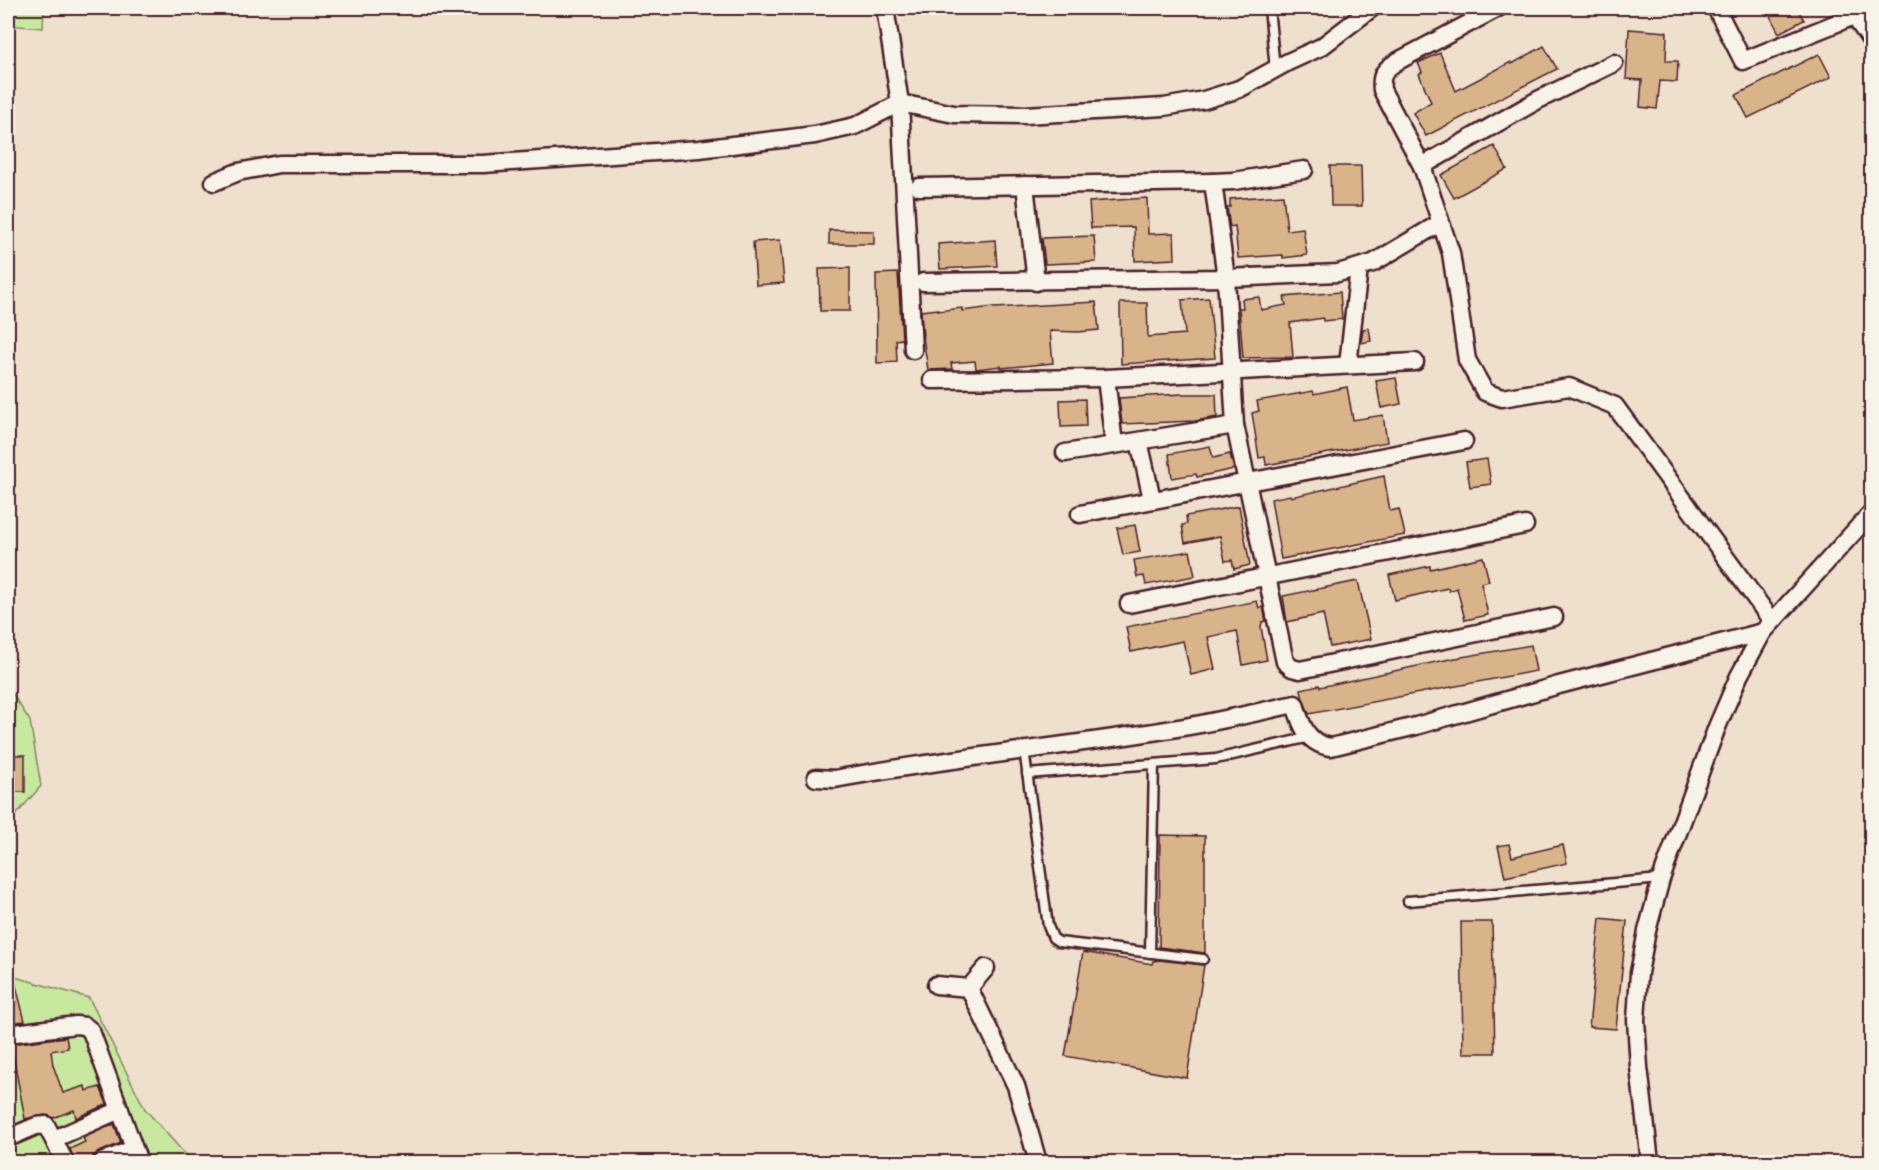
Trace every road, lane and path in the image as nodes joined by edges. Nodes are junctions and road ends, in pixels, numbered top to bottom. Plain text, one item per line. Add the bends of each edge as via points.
1 (885, 8) edge
2 (1269, 8) edge
3 (1372, 8) edge
4 (1498, 8) edge
5 (1716, 8) edge
6 (1852, 12) edge
7 (1872, 42) edge
8 (1614, 63) dead end
9 (1275, 69) junction
10 (900, 103) junction
11 (1422, 166) junction
12 (1304, 170) dead end
13 (214, 182) dead end
14 (1213, 182) junction
15 (1025, 185) junction
16 (919, 187) dead end
17 (1440, 223) junction
18 (1359, 268) junction
19 (1226, 278) junction
20 (923, 282) dead end
21 (1036, 282) junction
22 (913, 350) dead end
23 (1415, 362) dead end
24 (1348, 365) junction
25 (1232, 372) junction
26 (1106, 378) junction
27 (932, 380) dead end
28 (1235, 425) junction
29 (1138, 441) junction
30 (1464, 441) dead end
31 (1114, 444) junction
32 (1065, 453) dead end
33 (1247, 481) junction
34 (1152, 499) junction
35 (1872, 512) edge
36 (1080, 514) dead end
37 (1525, 525) dead end
38 (1267, 578) junction
39 (1129, 604) dead end
40 (1554, 617) dead end
41 (1768, 626) junction
42 (1310, 737) junction
43 (1024, 749) junction
44 (1154, 764) junction
45 (1027, 774) junction
46 (816, 778) dead end
47 (1661, 879) junction
48 (1408, 901) dead end
49 (1150, 953) junction
50 (1203, 959) dead end
51 (986, 968) dead end
52 (936, 986) dead end
53 (969, 988) junction
54 (8, 1034) edge
55 (120, 1110) junction
56 (8, 1138) edge
57 (54, 1139) junction
58 (136, 1156) edge
59 (65, 1162) edge
60 (102, 1162) edge
61 (1038, 1162) edge
62 (1650, 1162) edge

1 - 10 street
2 - 9 lane
3 - 9 street via 1321,47
4 - 11 street via 1385,69 1382,90
5 - 6 street via 1743,61
6 - 7 street
8 - 11 street via 1538,100
9 - 10 street via 1239,89 1164,107 1025,115 954,114
10 - 13 street via 855,126 815,135 699,149 483,164 279,164 238,172
10 - 22 street
11 - 17 street
12 - 14 street
14 - 15 street
14 - 19 street
15 - 16 street
15 - 21 street
17 - 18 street
17 - 41 street via 1450,253 1467,360 1485,392 1502,398 1569,387 1615,406
18 - 19 street via 1338,273
18 - 24 street
19 - 21 street
19 - 25 street
20 - 21 street
23 - 24 street
24 - 25 street
25 - 26 street
25 - 28 street
26 - 27 street
26 - 31 street
28 - 29 street
28 - 33 street
29 - 31 street
29 - 34 street
30 - 33 street
31 - 32 street
33 - 34 street
33 - 38 street
34 - 36 street
35 - 41 street
37 - 38 street
38 - 39 street
38 - 40 street via 1285,662 1300,670
41 - 42 street via 1331,747
41 - 47 street via 1739,676 1717,727
42 - 43 street via 1295,705 1201,724
42 - 44 lane via 1216,759
43 - 45 lane
43 - 46 street via 835,779
44 - 45 lane
44 - 49 lane
45 - 49 lane via 1048,926 1053,938 1059,942
47 - 48 lane
47 - 62 street via 1639,973 1637,1008
49 - 50 lane
51 - 53 street
52 - 53 street
53 - 61 street via 1016,1086
54 - 55 street via 85,1026 95,1037
55 - 57 street
55 - 58 street
56 - 57 street via 46,1125
57 - 59 street
58 - 60 street

